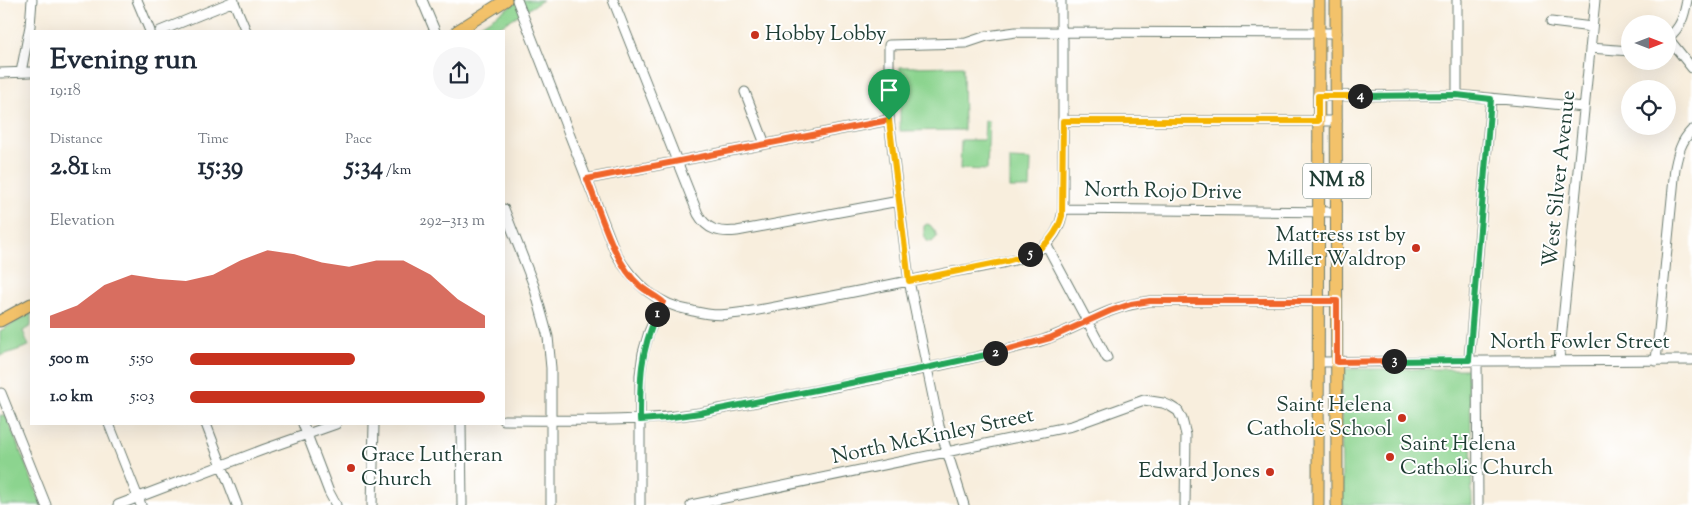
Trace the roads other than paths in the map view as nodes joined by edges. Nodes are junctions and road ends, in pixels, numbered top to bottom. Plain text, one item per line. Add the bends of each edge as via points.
1 (32, 0) edge
2 (137, 0) edge
3 (422, 0) edge
4 (506, 0) edge
5 (517, 0) edge
6 (613, 0) edge
7 (1061, 0) edge
8 (1319, 0) edge
9 (1336, 0) edge
10 (1457, 0) edge
11 (1595, 0) edge
12 (1686, 0) edge
13 (234, 1) edge
14 (1551, 22) dead end
15 (1592, 27) junction
16 (150, 30) edge
17 (162, 30) edge
18 (246, 30) edge
19 (435, 30) edge
20 (459, 30) edge
21 (1676, 30) edge
22 (1062, 33) junction
23 (1319, 33) junction
24 (1336, 33) junction
25 (1590, 48) junction
26 (1676, 48) edge
27 (1621, 51) edge
28 (1692, 68) edge
29 (21, 72) junction
30 (30, 72) edge
31 (0, 73) edge
32 (746, 92) dead end
33 (1457, 95) junction
34 (1318, 96) junction
35 (1336, 96) junction
36 (1491, 99) junction
37 (1584, 107) junction
38 (889, 120) junction
39 (1063, 121) junction
40 (1318, 121) junction
41 (1337, 121) junction
42 (1692, 130) edge
43 (765, 144) junction
44 (676, 162) junction
45 (587, 179) junction
46 (899, 201) junction
47 (1063, 209) junction
48 (505, 212) edge
49 (1318, 212) junction
50 (1337, 212) junction
51 (1046, 244) junction
52 (909, 281) junction
53 (1319, 301) junction
54 (1337, 301) junction
55 (663, 302) junction
56 (30, 305) edge
57 (0, 321) edge
58 (1087, 322) junction
59 (1107, 358) dead end
60 (1473, 360) junction
61 (1692, 360) edge
62 (1559, 361) junction
63 (1656, 361) junction
64 (1319, 362) junction
65 (1337, 362) junction
66 (926, 368) junction
67 (0, 393) edge
68 (505, 420) edge
69 (551, 420) junction
70 (640, 420) junction
71 (109, 425) edge
72 (206, 425) edge
73 (303, 425) edge
74 (333, 425) edge
75 (374, 425) edge
76 (462, 425) edge
77 (307, 434) junction
78 (947, 453) junction
79 (222, 465) junction
80 (139, 501) edge
81 (46, 505) edge
82 (118, 505) edge
83 (237, 505) edge
84 (336, 505) edge
85 (372, 505) edge
86 (462, 505) edge
87 (551, 505) edge
88 (640, 505) edge
89 (691, 505) edge
90 (964, 505) edge
91 (1185, 505) edge
92 (1318, 505) edge
93 (1337, 505) edge
94 (1478, 505) edge

1 - 29 street
2 - 16 street
3 - 19 street
4 - 20 main road
5 - 45 street, North Rojo Drive
6 - 44 street
7 - 22 street
8 - 23 main road, NM 18
9 - 24 main road, NM 18
10 - 33 street
11 - 15 street, West Silver Avenue
12 - 21 street via 1684,19
13 - 17 street
13 - 18 street
14 - 15 street
15 - 25 street, West Silver Avenue
22 - 23 street
22 - 38 street via 995,34 966,44 889,45
22 - 39 street
23 - 24 street
23 - 34 main road, NM 18
24 - 35 main road, NM 18
25 - 27 street
25 - 37 street, West Silver Avenue
26 - 28 street
29 - 30 street
29 - 31 street
32 - 43 street
33 - 35 street
33 - 36 street
34 - 35 street
34 - 40 main road, NM 18
35 - 41 main road, NM 18
36 - 37 street
36 - 60 street
37 - 62 street, West Silver Avenue
38 - 43 street
38 - 46 street
39 - 40 street
39 - 47 street
40 - 41 street
40 - 49 main road, NM 18
41 - 50 main road, NM 18
42 - 63 street via 1679,149 1675,168
43 - 44 street
44 - 45 street
44 - 46 street via 702,222 712,229 726,232
45 - 55 street, North Rojo Drive via 616,254 640,286
46 - 52 street
47 - 49 street, North Rojo Drive
47 - 51 street, North Rojo Drive via 1057,231
48 - 69 street via 534,286 548,337
49 - 50 street, North Rojo Drive
49 - 53 main road, NM 18
50 - 54 main road, NM 18
51 - 52 street, North Rojo Drive via 1024,257
51 - 58 street
52 - 55 street, North Rojo Drive via 729,315 692,311
52 - 66 street
53 - 54 street
53 - 58 street via 1150,301 1110,311
53 - 64 main road, NM 18
54 - 65 main road, NM 18
55 - 70 street via 643,353
56 - 57 main road
58 - 59 street
58 - 66 street via 1036,343
60 - 62 street, North Fowler Street
60 - 65 street, North Fowler Street
60 - 94 street
61 - 63 street, North Fowler Street
62 - 63 street, North Fowler Street
64 - 65 street, North Fowler Street
64 - 92 main road, NM 18
65 - 93 main road, NM 18
66 - 70 street via 700,413
66 - 78 street
67 - 81 street
68 - 69 street
69 - 70 street
69 - 87 street
70 - 88 street
71 - 80 street
72 - 79 street
73 - 77 street
74 - 77 street
75 - 85 street
76 - 86 street
77 - 79 street
77 - 84 street
78 - 89 street, North McKinley Street
78 - 90 street
78 - 91 street, North McKinley Street via 1072,426 1144,400 1163,403 1178,411 1186,435
79 - 80 street
79 - 83 street
80 - 82 street

